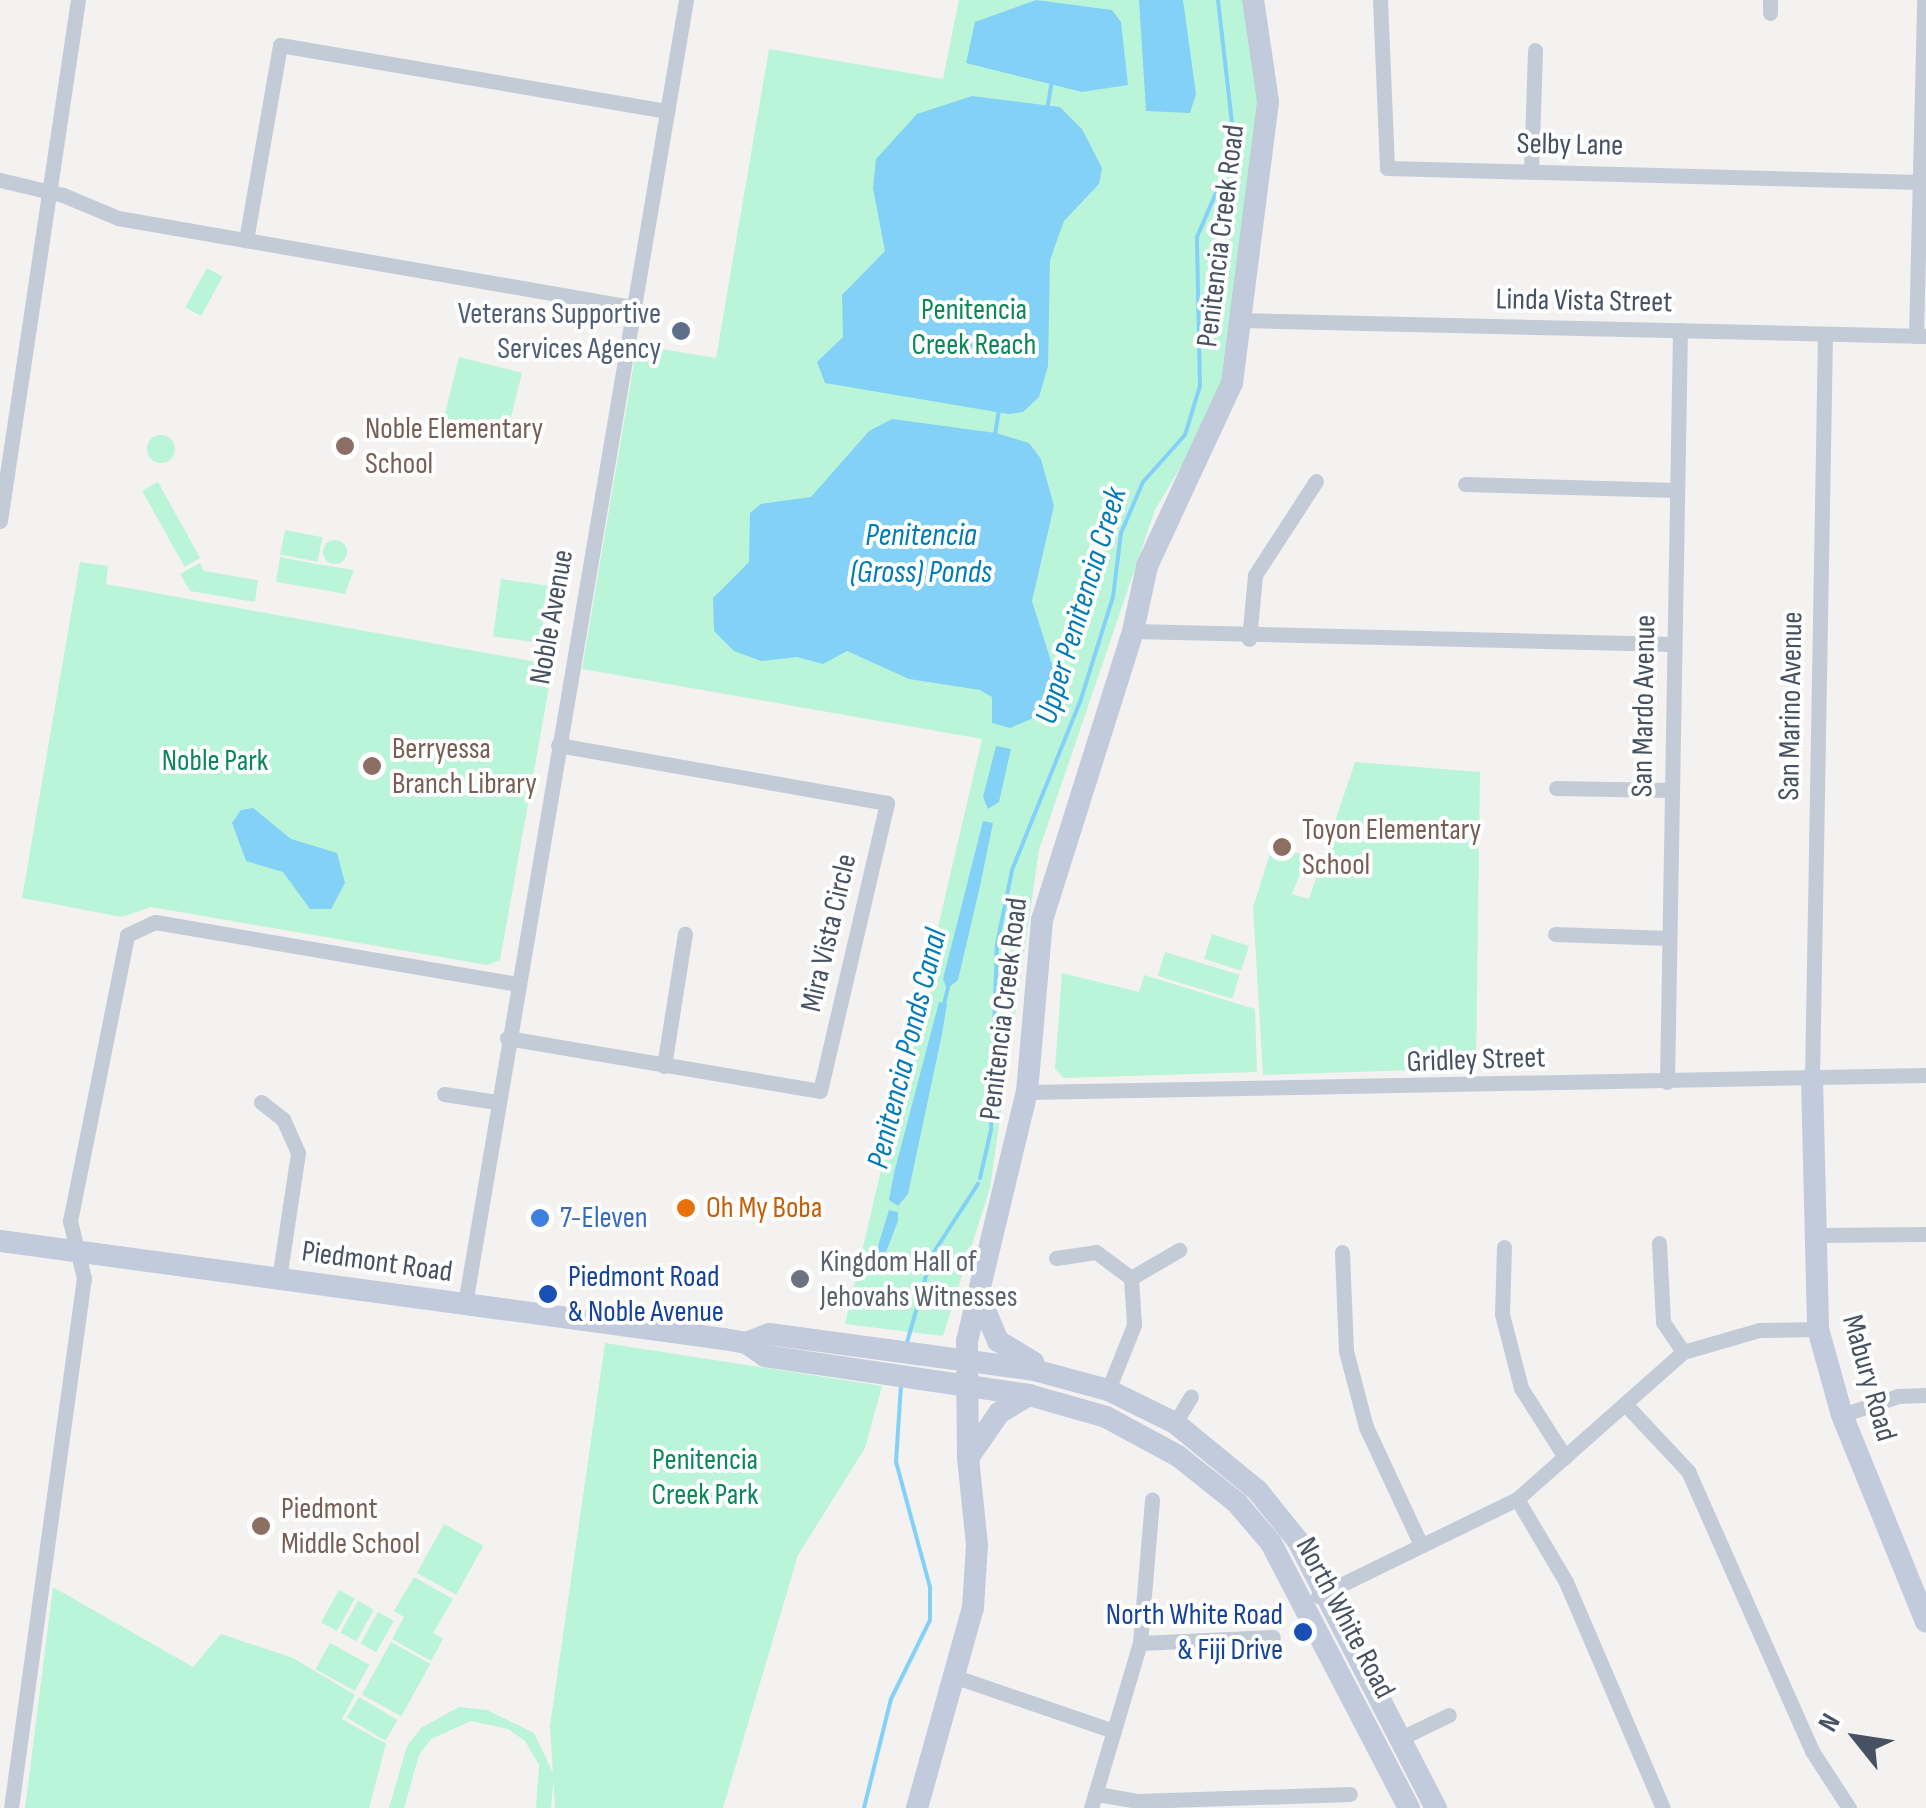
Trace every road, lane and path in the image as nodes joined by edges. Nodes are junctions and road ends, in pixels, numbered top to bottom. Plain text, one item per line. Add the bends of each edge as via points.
1 (78, 0) edge
2 (686, 0) edge
3 (1253, 0) edge
4 (1380, 0) edge
5 (1924, 0) edge
6 (1535, 50) dead end
7 (666, 111) junction
8 (1530, 172) junction
9 (0, 180) edge
10 (1921, 182) junction
11 (46, 190) junction
12 (246, 240) junction
13 (632, 307) junction
14 (1240, 320) junction
15 (1680, 330) junction
16 (1825, 334) junction
17 (1921, 336) edge
18 (1316, 481) dead end
19 (1464, 484) dead end
20 (1676, 490) junction
21 (0, 521) edge
22 (1133, 632) junction
23 (1249, 638) junction
24 (1672, 644) junction
25 (558, 745) junction
26 (1556, 788) dead end
27 (1669, 790) junction
28 (686, 934) dead end
29 (1555, 934) dead end
30 (1669, 938) junction
31 (518, 984) junction
32 (507, 1038) junction
33 (664, 1066) junction
34 (1926, 1075) edge
35 (1812, 1079) junction
36 (1667, 1082) junction
37 (1027, 1092) junction
38 (444, 1094) dead end
39 (261, 1102) dead end
40 (496, 1102) junction
41 (1926, 1234) edge
42 (1818, 1235) junction
43 (0, 1241) edge
44 (1659, 1243) dead end
45 (1504, 1247) dead end
46 (1179, 1250) dead end
47 (78, 1251) junction
48 (1342, 1252) dead end
49 (1056, 1258) dead end
50 (279, 1278) junction
51 (1131, 1278) junction
52 (978, 1294) junction
53 (466, 1304) junction
54 (1818, 1330) junction
55 (746, 1343) junction
56 (1683, 1352) junction
57 (928, 1353) joint
58 (966, 1359) junction
59 (1052, 1375) junction
60 (924, 1380) joint
61 (966, 1386) junction
62 (1108, 1390) junction
63 (1029, 1395) junction
64 (1926, 1395) edge
65 (1191, 1396) dead end
66 (1626, 1406) junction
67 (1842, 1414) junction
68 (1174, 1424) junction
69 (968, 1458) junction
70 (1565, 1458) junction
71 (1152, 1499) dead end
72 (1517, 1499) junction
73 (1420, 1544) junction
74 (1317, 1597) junction
75 (1926, 1622) edge
76 (1272, 1637) dead end
77 (1140, 1642) junction
78 (956, 1677) junction
79 (1449, 1715) dead end
80 (1114, 1731) junction
81 (1401, 1738) junction
82 (1350, 1794) dead end
83 (1094, 1801) edge
84 (11, 1808) edge
85 (917, 1808) edge
86 (1409, 1808) edge
87 (1436, 1808) edge
88 (1663, 1808) edge
89 (1849, 1808) edge

1 - 11 street
2 - 7 street, Noble Avenue
3 - 14 main road, Penitencia Creek Road via 1268,101
4 - 8 street, Selby Lane via 1386,168
5 - 10 street
6 - 8 street
7 - 12 street via 280,46
7 - 13 street, Noble Avenue
8 - 10 street, Selby Lane
9 - 11 street
10 - 17 street
11 - 12 street via 118,218
11 - 21 street
12 - 13 street
13 - 25 street, Noble Avenue
14 - 15 street, Linda Vista Street
14 - 22 main road, Penitencia Creek Road via 1232,382 1210,440 1164,517
15 - 16 street, Linda Vista Street
15 - 20 street, San Mardo Avenue
16 - 17 street, Linda Vista Street
16 - 35 street, San Marino Avenue
18 - 23 street via 1254,575
19 - 20 street
20 - 24 street, San Mardo Avenue
22 - 23 street
22 - 37 main road, Penitencia Creek Road via 1042,920
23 - 24 street
24 - 27 street, San Mardo Avenue
25 - 31 street, Noble Avenue
25 - 33 street, Mira Vista Circle via 887,803 820,1092
26 - 27 street
27 - 30 street, San Mardo Avenue
28 - 33 street
29 - 30 street
30 - 36 street, San Mardo Avenue
31 - 32 street, Noble Avenue
31 - 47 street via 155,922 132,929 70,1221
32 - 33 street, Mira Vista Circle
32 - 40 street, Noble Avenue
34 - 35 street, Gridley Street
35 - 36 street, Gridley Street
35 - 42 main road, Mabury Road
36 - 37 street, Gridley Street
37 - 52 main road, Penitencia Creek Road
38 - 40 street
39 - 50 street via 283,1118 298,1153
40 - 53 street, Noble Avenue
41 - 42 street
42 - 54 main road, Mabury Road
43 - 47 main road, Piedmont Road
44 - 56 street via 1663,1322
45 - 70 street via 1502,1314 1521,1388
46 - 51 street
47 - 50 main road, Piedmont Road
47 - 84 street via 84,1278
48 - 73 street via 1350,1370 1366,1427
49 - 51 street via 1096,1252
50 - 53 main road, Piedmont Road
51 - 62 street via 1134,1325
52 - 58 main road, Penitencia Creek Road
52 - 59 main road via 998,1341
53 - 55 main road, Piedmont Road
54 - 56 street via 1759,1330
54 - 67 main road, Mabury Road
55 - 57 main road, Piedmont Road via 769,1334
55 - 60 main road, Piedmont Road via 765,1356
56 - 66 street
57 - 58 main road, North White Road
58 - 59 main road, North White Road
58 - 61 main road, Penitencia Creek Road
59 - 62 main road, North White Road
60 - 61 main road, North White Road
61 - 63 main road, North White Road
61 - 69 main road, Penitencia Creek Road
62 - 68 main road, North White Road
63 - 69 main road via 998,1413
63 - 74 main road, North White Road via 1106,1417 1166,1446 1237,1502
64 - 67 street via 1898,1396
65 - 68 street
66 - 70 street
66 - 89 street via 1688,1471 1812,1751
67 - 75 main road, Mabury Road
68 - 74 main road, North White Road via 1256,1490
69 - 78 main road, Penitencia Creek Road via 978,1545 973,1608
70 - 72 street
71 - 77 street
72 - 73 street
72 - 88 street via 1566,1582
73 - 74 street
74 - 81 main road, North White Road
74 - 86 main road, North White Road
76 - 77 street
77 - 80 street
78 - 80 street
78 - 85 main road, Penitencia Creek Road
79 - 81 street
80 - 83 street
81 - 87 main road, North White Road
82 - 83 street

